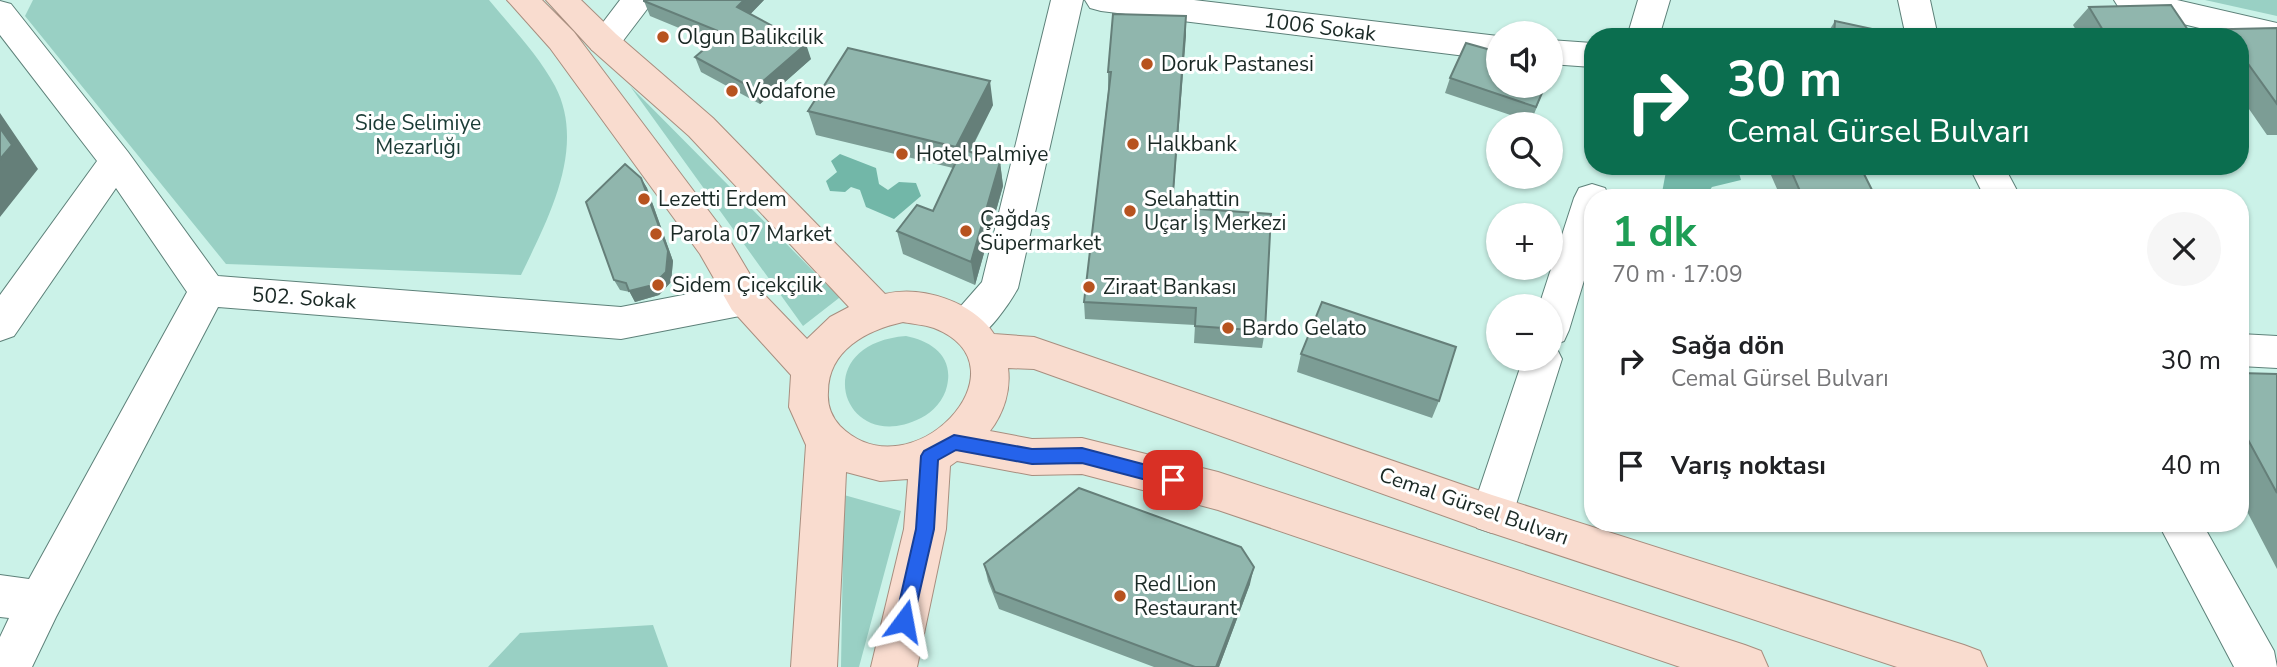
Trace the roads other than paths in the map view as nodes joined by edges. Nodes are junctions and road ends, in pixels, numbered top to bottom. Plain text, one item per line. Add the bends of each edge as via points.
1 (523, 0) edge
2 (562, 0) edge
3 (638, 0) edge
4 (1067, 0) edge
5 (1101, 0) edge
6 (1654, 0) edge
7 (1914, 0) edge
8 (2130, 0) edge
9 (0, 12) edge
10 (1646, 28) edge
11 (1920, 28) edge
12 (2248, 28) edge
13 (2249, 28) edge
14 (2277, 35) edge
15 (604, 42) junction
16 (1486, 47) edge
17 (1563, 53) edge
18 (1584, 54) edge
19 (116, 161) junction
20 (1584, 223) edge
21 (207, 291) junction
22 (1561, 294) edge
23 (745, 299) junction
24 (877, 311) junction
25 (0, 325) edge
26 (977, 338) junction
27 (2249, 350) edge
28 (2277, 352) edge
29 (811, 370) junction
30 (1538, 371) edge
31 (827, 440) junction
32 (942, 449) junction
33 (1492, 514) junction
34 (2184, 532) edge
35 (20, 599) edge
36 (9, 667) edge
37 (814, 667) edge
38 (894, 667) edge
39 (1745, 667) edge
40 (1964, 667) edge
41 (2258, 667) edge

1 - 23 main road via 562,40 713,244
2 - 15 main road
3 - 15 street
4 - 26 street via 999,288
5 - 16 street, 1006 Sokak
6 - 10 street
7 - 11 street
8 - 12 street
9 - 19 street
13 - 14 street
15 - 24 main road via 701,127
17 - 18 street
19 - 21 street
19 - 25 street
20 - 22 street
21 - 23 street, 502. Sokak via 621,323
21 - 35 street
23 - 29 main road
24 - 26 main road via 928,308 946,314
24 - 29 main road via 833,336
26 - 32 main road via 990,376 985,405 976,421
26 - 33 main road, Cemal Gürsel Bulvarı via 1034,353
27 - 28 street
29 - 31 main road via 808,407
30 - 33 street
31 - 32 main road via 850,456 869,462 899,463
31 - 37 main road
32 - 38 main road
32 - 39 main road via 1082,456 1218,491
33 - 40 main road, Cemal Gürsel Bulvarı
34 - 41 street
35 - 36 street

